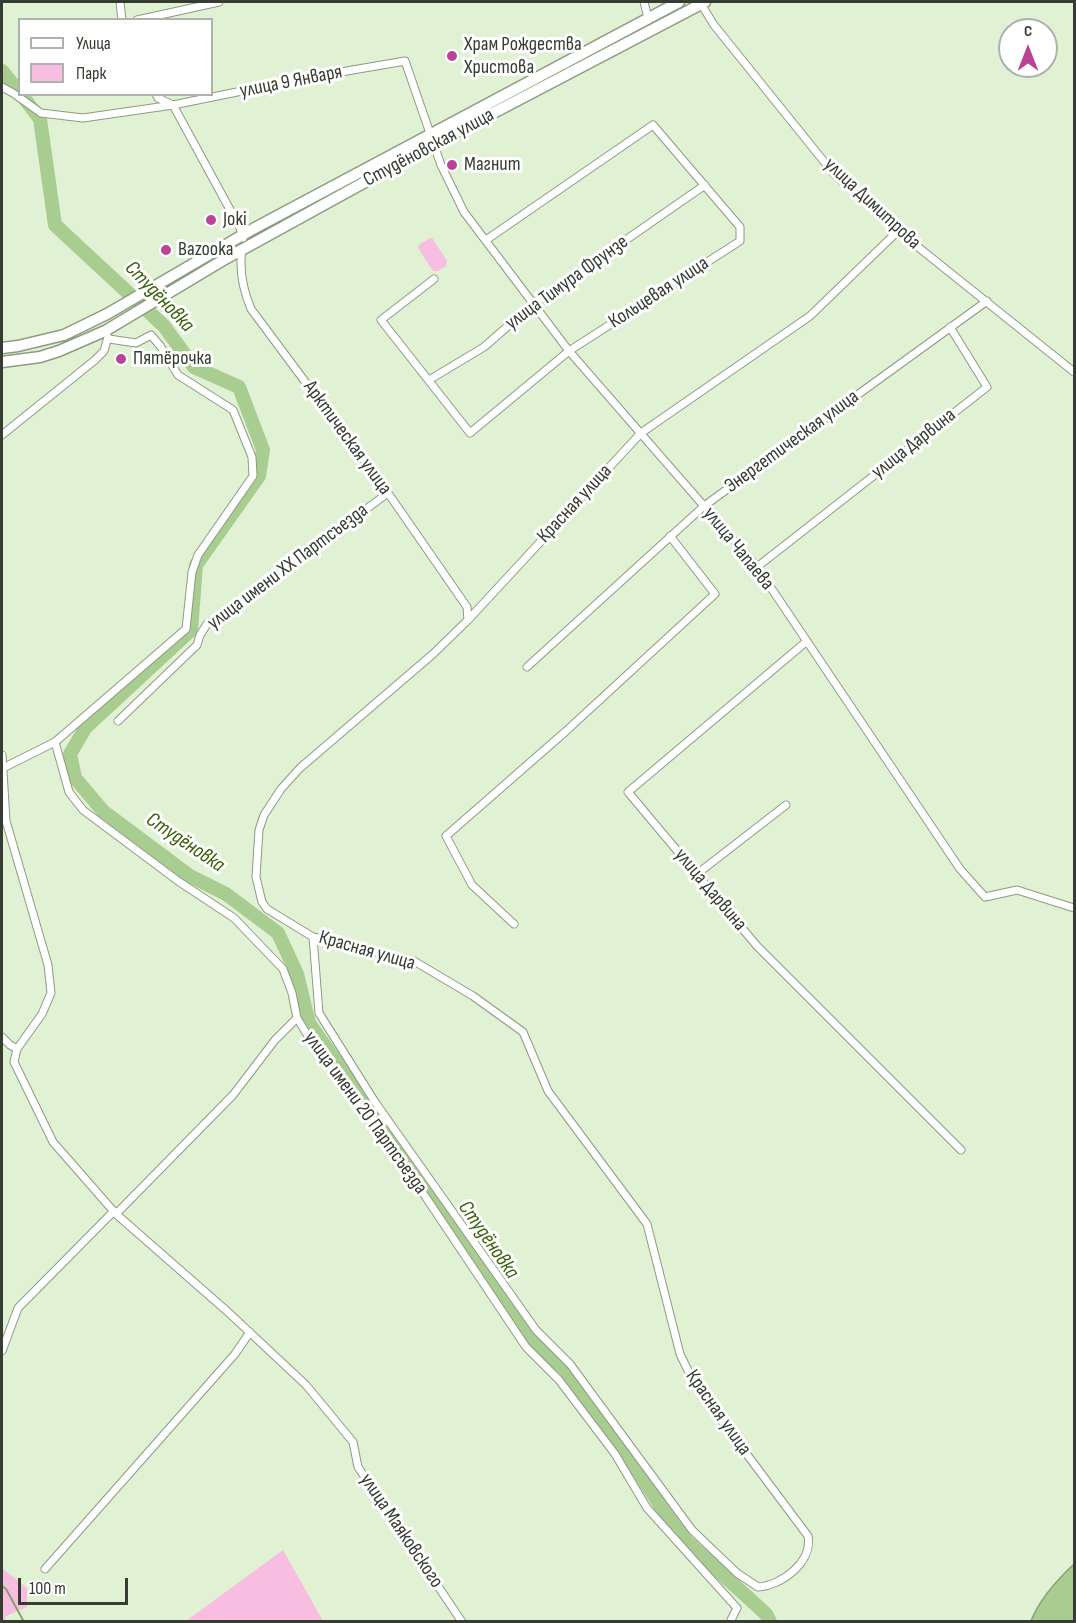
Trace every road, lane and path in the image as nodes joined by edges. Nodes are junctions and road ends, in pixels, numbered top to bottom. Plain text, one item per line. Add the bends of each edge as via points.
1 (120, 2) edge
2 (219, 2) edge
3 (644, 2) edge
4 (679, 2) edge
5 (703, 3) edge
6 (122, 18) edge
7 (146, 18) edge
8 (648, 18) junction
9 (2, 87) edge
10 (18, 96) edge
11 (18, 96) edge
12 (157, 96) edge
13 (173, 105) junction
14 (432, 139) junction
15 (705, 185) junction
16 (253, 228) junction
17 (898, 231) junction
18 (243, 235) junction
19 (260, 240) junction
20 (486, 240) junction
21 (218, 249) junction
22 (242, 250) junction
23 (225, 259) junction
24 (434, 279) dead end
25 (987, 301) junction
26 (532, 305) junction
27 (950, 327) junction
28 (109, 332) junction
29 (2, 348) edge
30 (569, 351) junction
31 (2, 362) edge
32 (1074, 372) edge
33 (429, 380) junction
34 (641, 433) junction
35 (2, 435) edge
36 (388, 493) junction
37 (704, 506) junction
38 (670, 536) junction
39 (757, 567) junction
40 (468, 620) junction
41 (807, 641) junction
42 (527, 667) dead end
43 (118, 720) dead end
44 (55, 742) junction
45 (2, 755) edge
46 (3, 768) junction
47 (786, 805) dead end
48 (697, 874) junction
49 (1074, 908) edge
50 (514, 924) dead end
51 (313, 937) junction
52 (297, 1018) junction
53 (2, 1037) edge
54 (17, 1048) junction
55 (961, 1150) dead end
56 (115, 1212) junction
57 (250, 1332) junction
58 (2, 1352) edge
59 (806, 1556) joint
60 (45, 1569) dead end
61 (462, 1622) edge
62 (730, 1622) edge

1 - 6 street
2 - 7 street
3 - 8 street
4 - 8 main road, Студёновская улица
5 - 14 main road, Студёновская улица
5 - 17 street, улица Димитрова via 714,25 834,174
8 - 14 main road, Студёновская улица
9 - 10 street, улица 9 Января
11 - 13 street, улица 9 Января via 41,113 83,118
12 - 13 street
13 - 14 street, улица 9 Января via 405,61
13 - 18 street
14 - 16 main road, Студёновская улица
14 - 19 main road, Студёновская улица
14 - 20 street, улица Чапаева via 464,212
15 - 20 street, Кольцевая улица via 653,125
15 - 26 street, улица Тимура Фрунзе
15 - 30 street, Кольцевая улица via 740,227 740,241
16 - 18 main road, Студёновская улица
16 - 19 main road via 249,235
17 - 25 street, улица Димитрова
17 - 34 street, Красная улица via 810,316
18 - 21 main road, Студёновская улица
18 - 22 street, Арктическая улица
19 - 22 main road, Студёновская улица
20 - 26 street, улица Чапаева
21 - 23 main road via 226,248
21 - 29 main road, Студёновская улица via 64,335
22 - 23 main road, Студёновская улица
22 - 36 street, Арктическая улица via 244,292 251,309
23 - 28 main road, Студёновская улица
24 - 33 street, Кольцевая улица via 381,320
25 - 27 street, Энергетическая улица
25 - 32 street, улица Димитрова
26 - 30 street, улица Чапаева
26 - 33 street, улица Тимура Фрунзе via 484,347
27 - 37 street, Энергетическая улица
27 - 39 street, улица Дарвина via 987,387
28 - 31 main road via 40,357
28 - 35 street via 104,351 95,360
28 - 44 street, улица имени ХХ Партсъезда via 136,343 151,335 178,375 232,410 252,457 253,476 198,555 192,572 186,629
30 - 33 street, Кольцевая улица via 470,433
30 - 34 street, улица Чапаева
34 - 37 street, улица Чапаева
34 - 40 street, Красная улица
36 - 40 street, Арктическая улица via 467,607
36 - 43 street, улица имени ХХ Партсъезда via 262,589 207,624 197,645
37 - 38 street, Энергетическая улица
37 - 39 street, улица Чапаева
38 - 42 street, Энергетическая улица
38 - 50 street via 715,594 446,836 472,885
39 - 41 street, улица Чапаева
40 - 51 street, Красная улица via 300,768 264,815 256,861 262,902
41 - 48 street, улица Дарвина via 628,792
41 - 49 street, улица Чапаева via 960,869 985,897 1017,890
44 - 46 street
44 - 52 street, улица имени 20 Партсъезда via 69,792 83,810 234,918 283,969
45 - 46 street
46 - 54 street via 6,821 48,966 51,993 42,1014
47 - 48 street
48 - 55 street, улица Дарвина via 757,946
51 - 59 street, Красная улица via 414,961 523,1032 548,1090 646,1224 680,1354 695,1385 808,1536
51 - 59 street, улица имени 20 Партсъезда via 319,1013 375,1101 536,1330 570,1364 692,1530 737,1573 758,1587 782,1578
52 - 56 street via 233,1095
52 - 62 street, улица имени 20 Партсъезда via 425,1196 526,1347 559,1380 608,1445 647,1508 737,1608
53 - 54 street
54 - 56 street, улица Маяковского via 14,1062 53,1142
56 - 57 street, улица Маяковского
56 - 58 street via 18,1308
57 - 60 street via 235,1354
57 - 61 street, улица Маяковского via 306,1385 353,1442 358,1467

